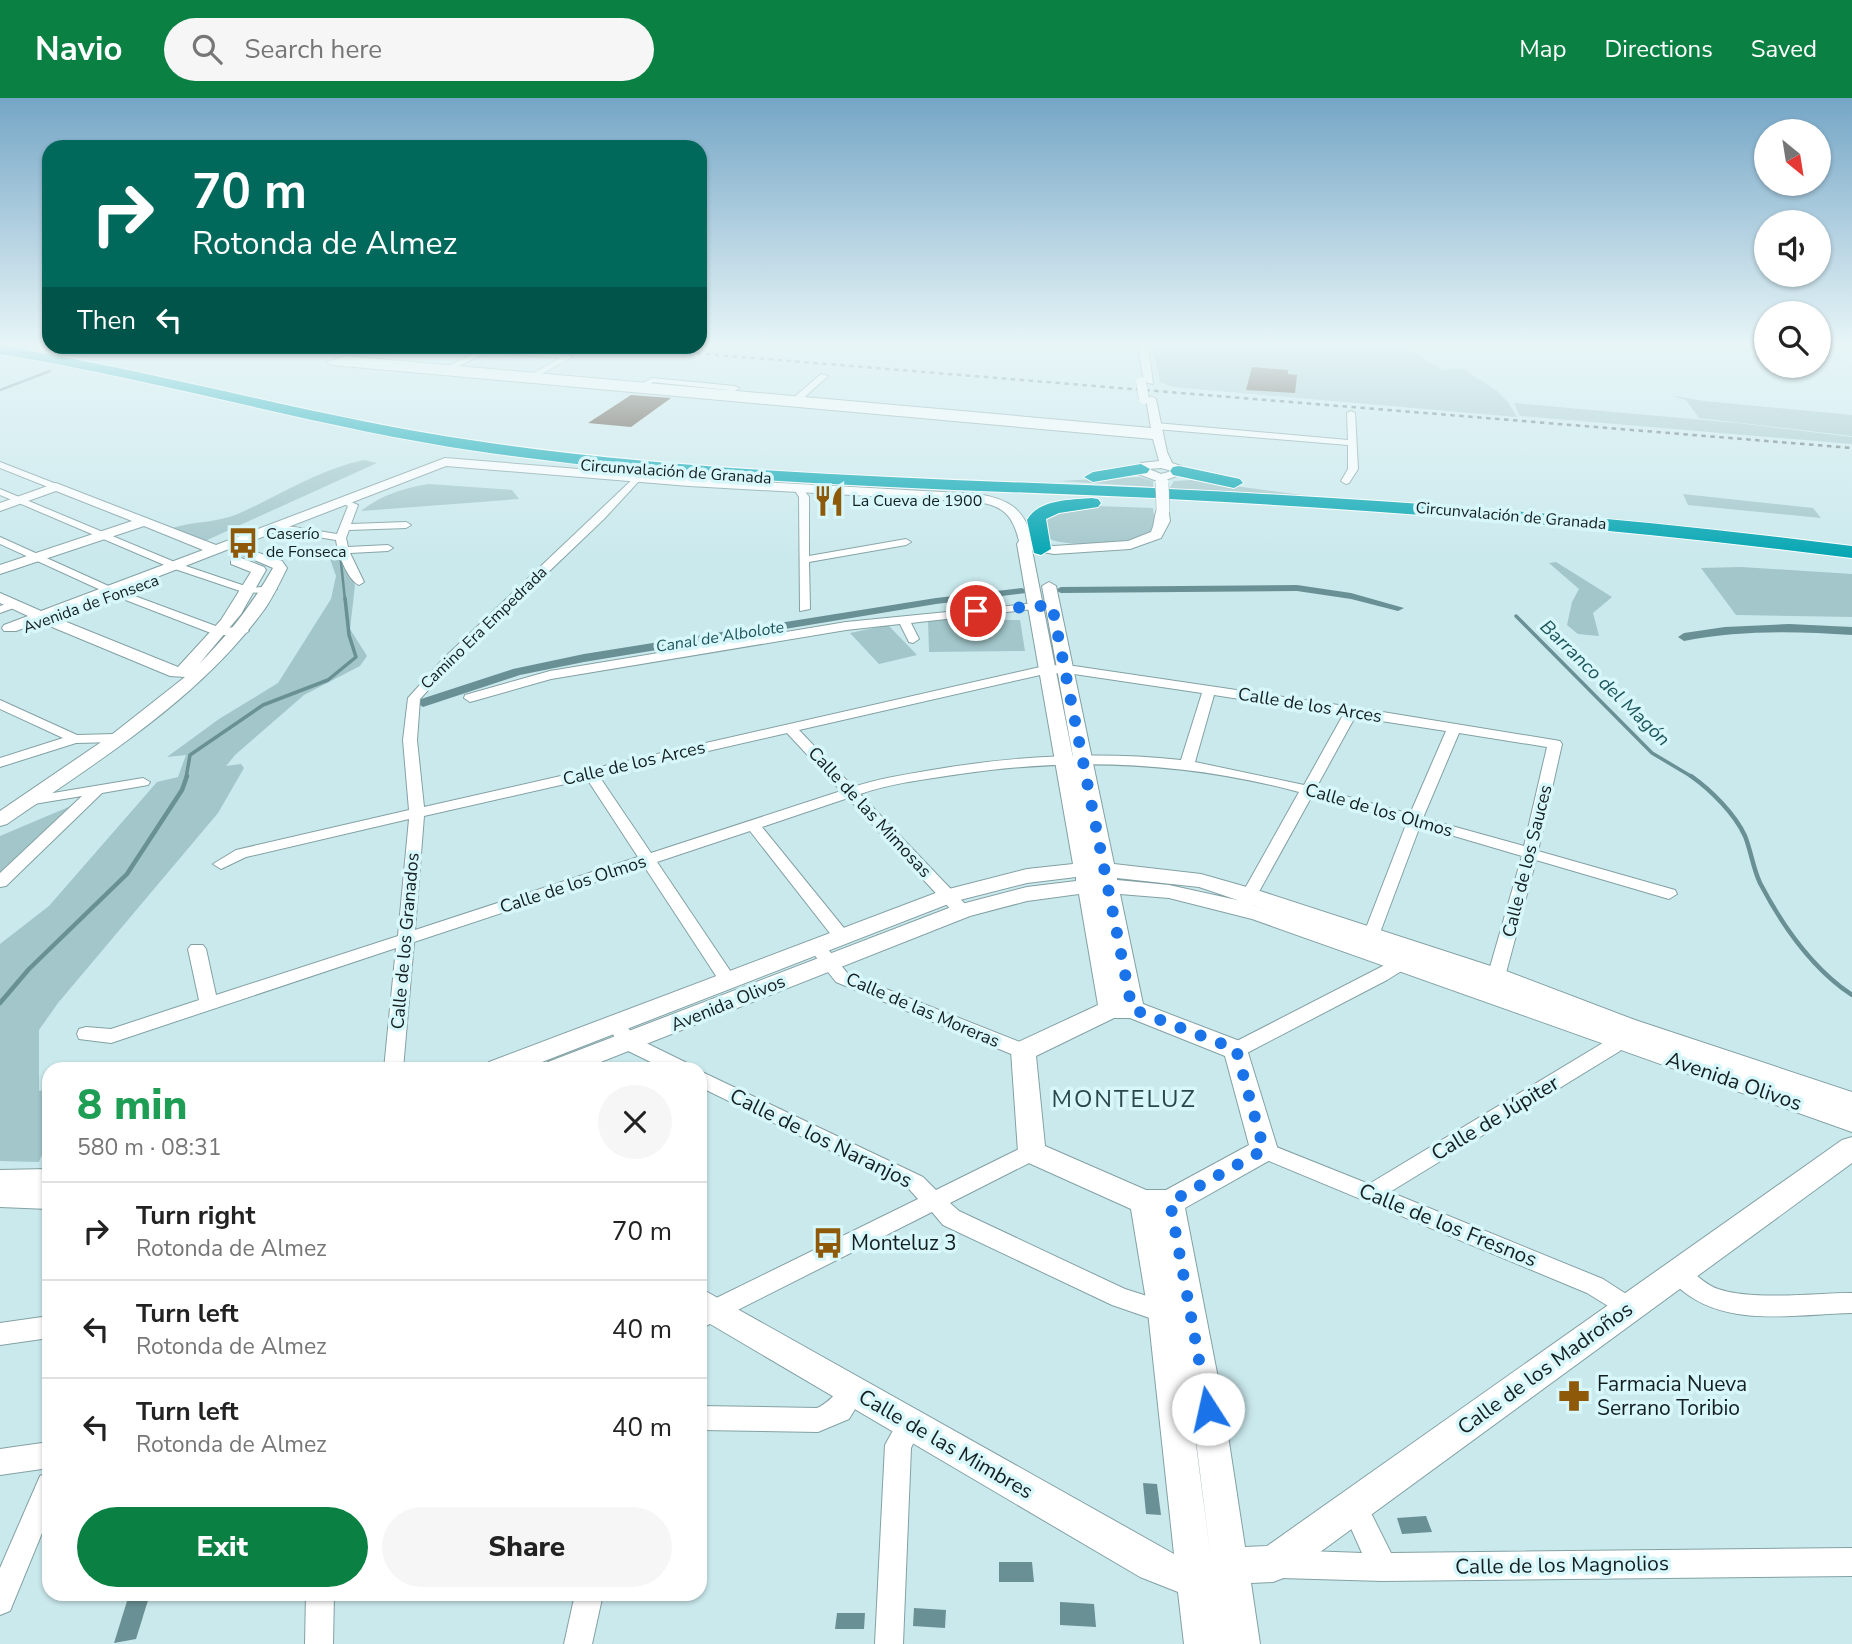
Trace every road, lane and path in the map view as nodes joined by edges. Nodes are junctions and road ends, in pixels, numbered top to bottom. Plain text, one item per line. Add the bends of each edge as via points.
1 (288, 417) edge
2 (320, 417) edge
3 (986, 417) edge
4 (987, 417) edge
5 (1150, 417) edge
6 (1351, 417) edge
7 (1151, 431) junction
8 (356, 433) junction
9 (423, 438) junction
10 (393, 440) junction
11 (1352, 443) junction
12 (451, 463) junction
13 (0, 465) edge
14 (540, 467) junction
15 (1145, 467) junction
16 (1173, 468) junction
17 (637, 478) junction
18 (1346, 481) dead end
19 (60, 489) junction
20 (799, 489) junction
21 (0, 492) edge
22 (1161, 494) junction
23 (978, 498) junction
24 (23, 502) junction
25 (348, 503) junction
26 (1092, 503) junction
27 (0, 507) edge
28 (1393, 512) junction
29 (1470, 512) junction
30 (0, 513) edge
31 (141, 521) junction
32 (407, 525) dead end
33 (281, 529) junction
34 (343, 532) junction
35 (101, 534) junction
36 (0, 540) edge
37 (906, 542) dead end
38 (1736, 545) junction
39 (1039, 546) junction
40 (388, 548) dead end
41 (225, 550) junction
42 (343, 550) junction
43 (1852, 552) edge
44 (36, 556) junction
45 (1852, 558) edge
46 (803, 560) junction
47 (1852, 564) edge
48 (178, 567) junction
49 (0, 568) edge
50 (359, 582) dead end
51 (271, 589) junction
52 (250, 591) junction
53 (115, 592) junction
54 (0, 597) edge
55 (1045, 605) junction
56 (7, 607) edge
57 (804, 609) dead end
58 (45, 619) junction
59 (903, 619) junction
60 (15, 630) dead end
61 (243, 631) junction
62 (220, 632) junction
63 (913, 639) dead end
64 (1057, 669) junction
65 (183, 671) junction
66 (200, 671) junction
67 (1209, 690) junction
68 (169, 698) junction
69 (470, 698) dead end
70 (0, 704) edge
71 (1352, 711) junction
72 (1455, 727) junction
73 (790, 728) junction
74 (116, 738) junction
75 (75, 739) junction
76 (1555, 744) joint
77 (1074, 759) junction
78 (0, 763) edge
79 (1187, 765) junction
80 (590, 774) junction
81 (143, 782) dead end
82 (97, 790) junction
83 (1307, 790) junction
84 (850, 792) junction
85 (28, 801) junction
86 (417, 813) junction
87 (0, 820) edge
88 (1415, 820) junction
89 (752, 824) junction
90 (1530, 853) junction
91 (648, 859) junction
92 (221, 864) dead end
93 (1097, 877) junction
94 (0, 882) edge
95 (1670, 894) dead end
96 (1245, 903) junction
97 (955, 904) junction
98 (842, 937) junction
99 (405, 939) junction
100 (1369, 942) junction
101 (197, 949) dead end
102 (823, 955) junction
103 (1411, 957) junction
104 (728, 981) junction
105 (1495, 985) junction
106 (209, 1003) junction
107 (1122, 1009) junction
108 (621, 1033) junction
109 (1621, 1033) junction
110 (86, 1034) dead end
111 (1236, 1049) junction
112 (1023, 1051) junction
113 (395, 1062) edge
114 (522, 1062) edge
115 (569, 1062) edge
116 (670, 1062) edge
117 (707, 1081) edge
118 (1846, 1104) edge
119 (1852, 1121) edge
120 (1852, 1149) edge
121 (1264, 1150) junction
122 (1032, 1152) junction
123 (42, 1182) edge
124 (1, 1187) edge
125 (1371, 1193) junction
126 (42, 1196) edge
127 (933, 1200) junction
128 (1157, 1202) junction
129 (1677, 1273) junction
130 (1852, 1303) edge
131 (1629, 1308) junction
132 (707, 1309) edge
133 (707, 1311) edge
134 (1177, 1313) junction
135 (42, 1328) edge
136 (0, 1334) edge
137 (854, 1391) junction
138 (707, 1418) edge
139 (911, 1423) junction
140 (42, 1456) edge
141 (0, 1462) edge
142 (42, 1502) edge
143 (1354, 1506) junction
144 (1852, 1562) edge
145 (1273, 1564) junction
146 (1383, 1567) junction
147 (1231, 1568) junction
148 (1196, 1575) junction
149 (0, 1601) edge
150 (320, 1601) edge
151 (587, 1601) edge
152 (319, 1644) edge
153 (578, 1644) edge
154 (889, 1644) edge
155 (1203, 1644) edge
156 (1241, 1644) edge

1 - 8 highway, Circunvalación de Granada
2 - 9 highway, Circunvalación de Granada
3 - 7 street
4 - 7 street
5 - 7 street
6 - 11 street
7 - 11 street
7 - 15 street via 1152,453
7 - 16 street
8 - 10 highway, Circunvalación de Granada
8 - 12 highway
9 - 15 highway via 741,466 930,475 1042,479 1105,476
9 - 22 highway, Circunvalación de Granada via 691,469
10 - 14 highway
10 - 22 highway, Circunvalación de Granada via 640,470
11 - 18 street via 1353,469
12 - 14 street
12 - 25 street, Avenida de Fonseca
13 - 19 street
14 - 17 street
15 - 16 street
15 - 22 street
16 - 22 street via 1176,475
16 - 29 highway via 1283,491
17 - 20 street
17 - 86 street, Camino Era Empedrada via 414,698 410,740
19 - 24 street
19 - 31 street
20 - 23 street
20 - 46 street via 804,497
21 - 24 street
22 - 28 highway, Circunvalación de Granada
22 - 29 highway, Circunvalación de Granada
22 - 39 street via 1161,527 1147,540 1086,548
23 - 26 highway
23 - 39 street via 1011,508
24 - 27 street
24 - 30 street
24 - 35 street
25 - 33 street, Avenida de Fonseca
25 - 34 street
26 - 28 highway
26 - 39 highway via 1039,515
28 - 38 highway, Circunvalación de Granada
29 - 43 highway, Circunvalación de Granada
31 - 35 street
31 - 41 street
32 - 34 street
33 - 34 street
33 - 41 street, Avenida de Fonseca
34 - 42 street
35 - 44 street
35 - 48 street
36 - 44 street
37 - 46 street
38 - 45 highway, Circunvalación de Granada
38 - 47 highway
39 - 55 street
40 - 42 street
41 - 48 street, Avenida de Fonseca
41 - 51 street via 277,564 280,568
41 - 52 street via 259,570
42 - 50 street
44 - 49 street
44 - 53 street
46 - 57 street
48 - 52 street
48 - 53 street, Avenida de Fonseca
51 - 52 street
51 - 61 street
52 - 62 street
53 - 58 street, Avenida de Fonseca
53 - 62 street
54 - 56 street
55 - 59 street
55 - 64 street
56 - 58 street
58 - 60 street, Avenida de Fonseca
58 - 65 street
59 - 63 street
59 - 69 street via 550,675
61 - 62 street
61 - 66 street
62 - 65 street
64 - 67 street, Calle de los Arces
64 - 73 street, Calle de los Arces
64 - 77 street
65 - 66 street
65 - 68 street
66 - 68 street
67 - 71 street, Calle de los Arces
67 - 79 street
68 - 74 street
70 - 75 street
71 - 72 street, Calle de los Arces
71 - 83 street
72 - 76 street, Calle de los Arces
72 - 88 street
73 - 80 street, Calle de los Arces
73 - 84 street, Calle de las Mimosas
74 - 75 street
74 - 85 street
75 - 78 street
76 - 90 street, Calle de los Sauces
77 - 79 street, Calle de los Olmos
77 - 84 street, Calle de los Olmos via 975,766
77 - 93 street
79 - 83 street, Calle de los Olmos
80 - 86 street, Calle de los Arces
80 - 91 street
81 - 82 street
82 - 85 street
82 - 94 street
83 - 88 street, Calle de los Olmos
83 - 96 street
84 - 89 street, Calle de los Olmos
84 - 97 street, Calle de las Mimosas
85 - 87 street
86 - 92 street, Calle de los Arces via 241,853
86 - 99 street, Calle de los Granados
88 - 90 street, Calle de los Olmos
88 - 100 street
89 - 91 street, Calle de los Olmos
89 - 98 street
90 - 95 street, Calle de los Olmos
90 - 105 street, Calle de los Sauces
91 - 99 street, Calle de los Olmos
91 - 104 street
93 - 96 street, Avenida Olivos
93 - 97 street, Avenida Olivos
93 - 107 street
96 - 100 street, Avenida Olivos
97 - 98 street, Avenida Olivos
97 - 102 street, Avenida Olivos
98 - 102 street, Avenida Olivos
99 - 106 street, Calle de los Olmos
99 - 113 street, Calle de los Granados
100 - 103 street, Avenida Olivos
101 - 106 street
102 - 104 street, Avenida Olivos
102 - 108 street, Avenida Olivos
102 - 112 street, Calle de las Moreras via 842,978
103 - 105 street, Avenida Olivos
103 - 111 street
104 - 108 street, Avenida Olivos
105 - 109 street, Avenida Olivos
106 - 110 street, Calle de los Olmos via 111,1036
107 - 111 street
107 - 112 street
108 - 114 street, Avenida Olivos
108 - 115 street, Avenida Olivos
108 - 116 street
109 - 118 street, Avenida Olivos
109 - 119 street, Avenida Olivos
109 - 125 street, Calle de Júpiter via 1613,1046
111 - 121 street
112 - 122 street
117 - 127 street, Calle de los Naranjos via 916,1183
120 - 129 street, Calle de los Madroños
121 - 125 street, Calle de los Fresnos
121 - 128 street
122 - 127 street
122 - 128 street
123 - 124 street
124 - 126 street
125 - 131 street, Calle de los Fresnos via 1595,1286
127 - 132 street
127 - 134 street, Calle de los Naranjos via 951,1218 1120,1298
128 - 134 street
129 - 130 street via 1707,1296 1737,1305
129 - 131 street, Calle de los Madroños
131 - 143 street, Calle de los Madroños
133 - 137 street, Calle de las Mimbres
134 - 147 street via 1208,1409
134 - 148 street
135 - 136 street
137 - 138 street via 840,1410 818,1420
137 - 139 street, Calle de las Mimbres
139 - 148 street, Calle de las Mimbres via 1153,1564 1181,1576
139 - 154 street via 898,1445
140 - 141 street
142 - 149 street
143 - 145 street, Calle de los Madroños
143 - 146 street
144 - 146 street, Calle de los Magnolios
145 - 146 street, Calle de los Magnolios
145 - 147 street
147 - 148 street
147 - 156 street
148 - 155 street
150 - 152 street
151 - 153 street

